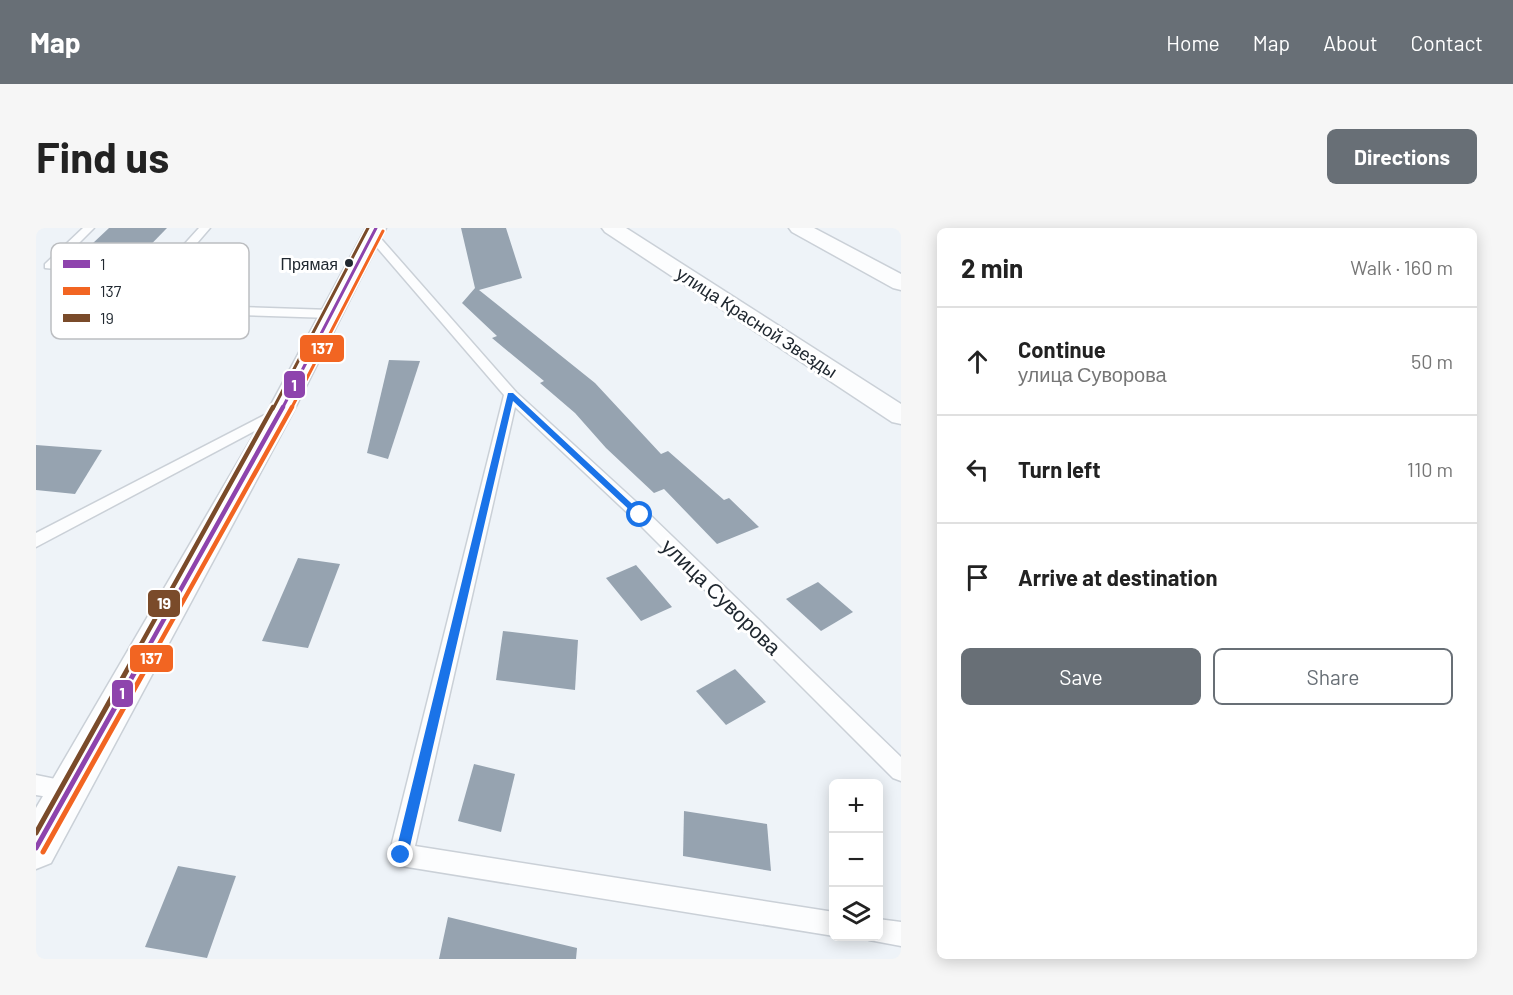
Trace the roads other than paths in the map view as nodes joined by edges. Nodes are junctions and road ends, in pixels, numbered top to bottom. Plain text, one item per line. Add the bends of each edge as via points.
1 (89, 228) edge
2 (205, 228) edge
3 (612, 228) edge
4 (799, 228) edge
5 (374, 232) edge
6 (73, 243) edge
7 (192, 243) edge
8 (901, 282) edge
9 (249, 310) edge
10 (331, 314) junction
11 (511, 395) junction
12 (280, 412) junction
13 (901, 416) edge
14 (36, 541) edge
15 (901, 771) edge
16 (36, 785) edge
17 (67, 790) junction
18 (36, 848) edge
19 (829, 923) edge
20 (883, 932) edge
21 (901, 934) edge

1 - 6 lane
2 - 7 lane
3 - 13 main road, улица Красной Звезды
4 - 8 main road
5 - 10 main road
5 - 11 lane, улица Суворова
9 - 10 lane
10 - 12 main road
11 - 15 lane, улица Суворова via 640,515
11 - 19 lane via 401,855
12 - 14 lane
12 - 17 main road
16 - 17 lane
17 - 18 main road
20 - 21 lane

